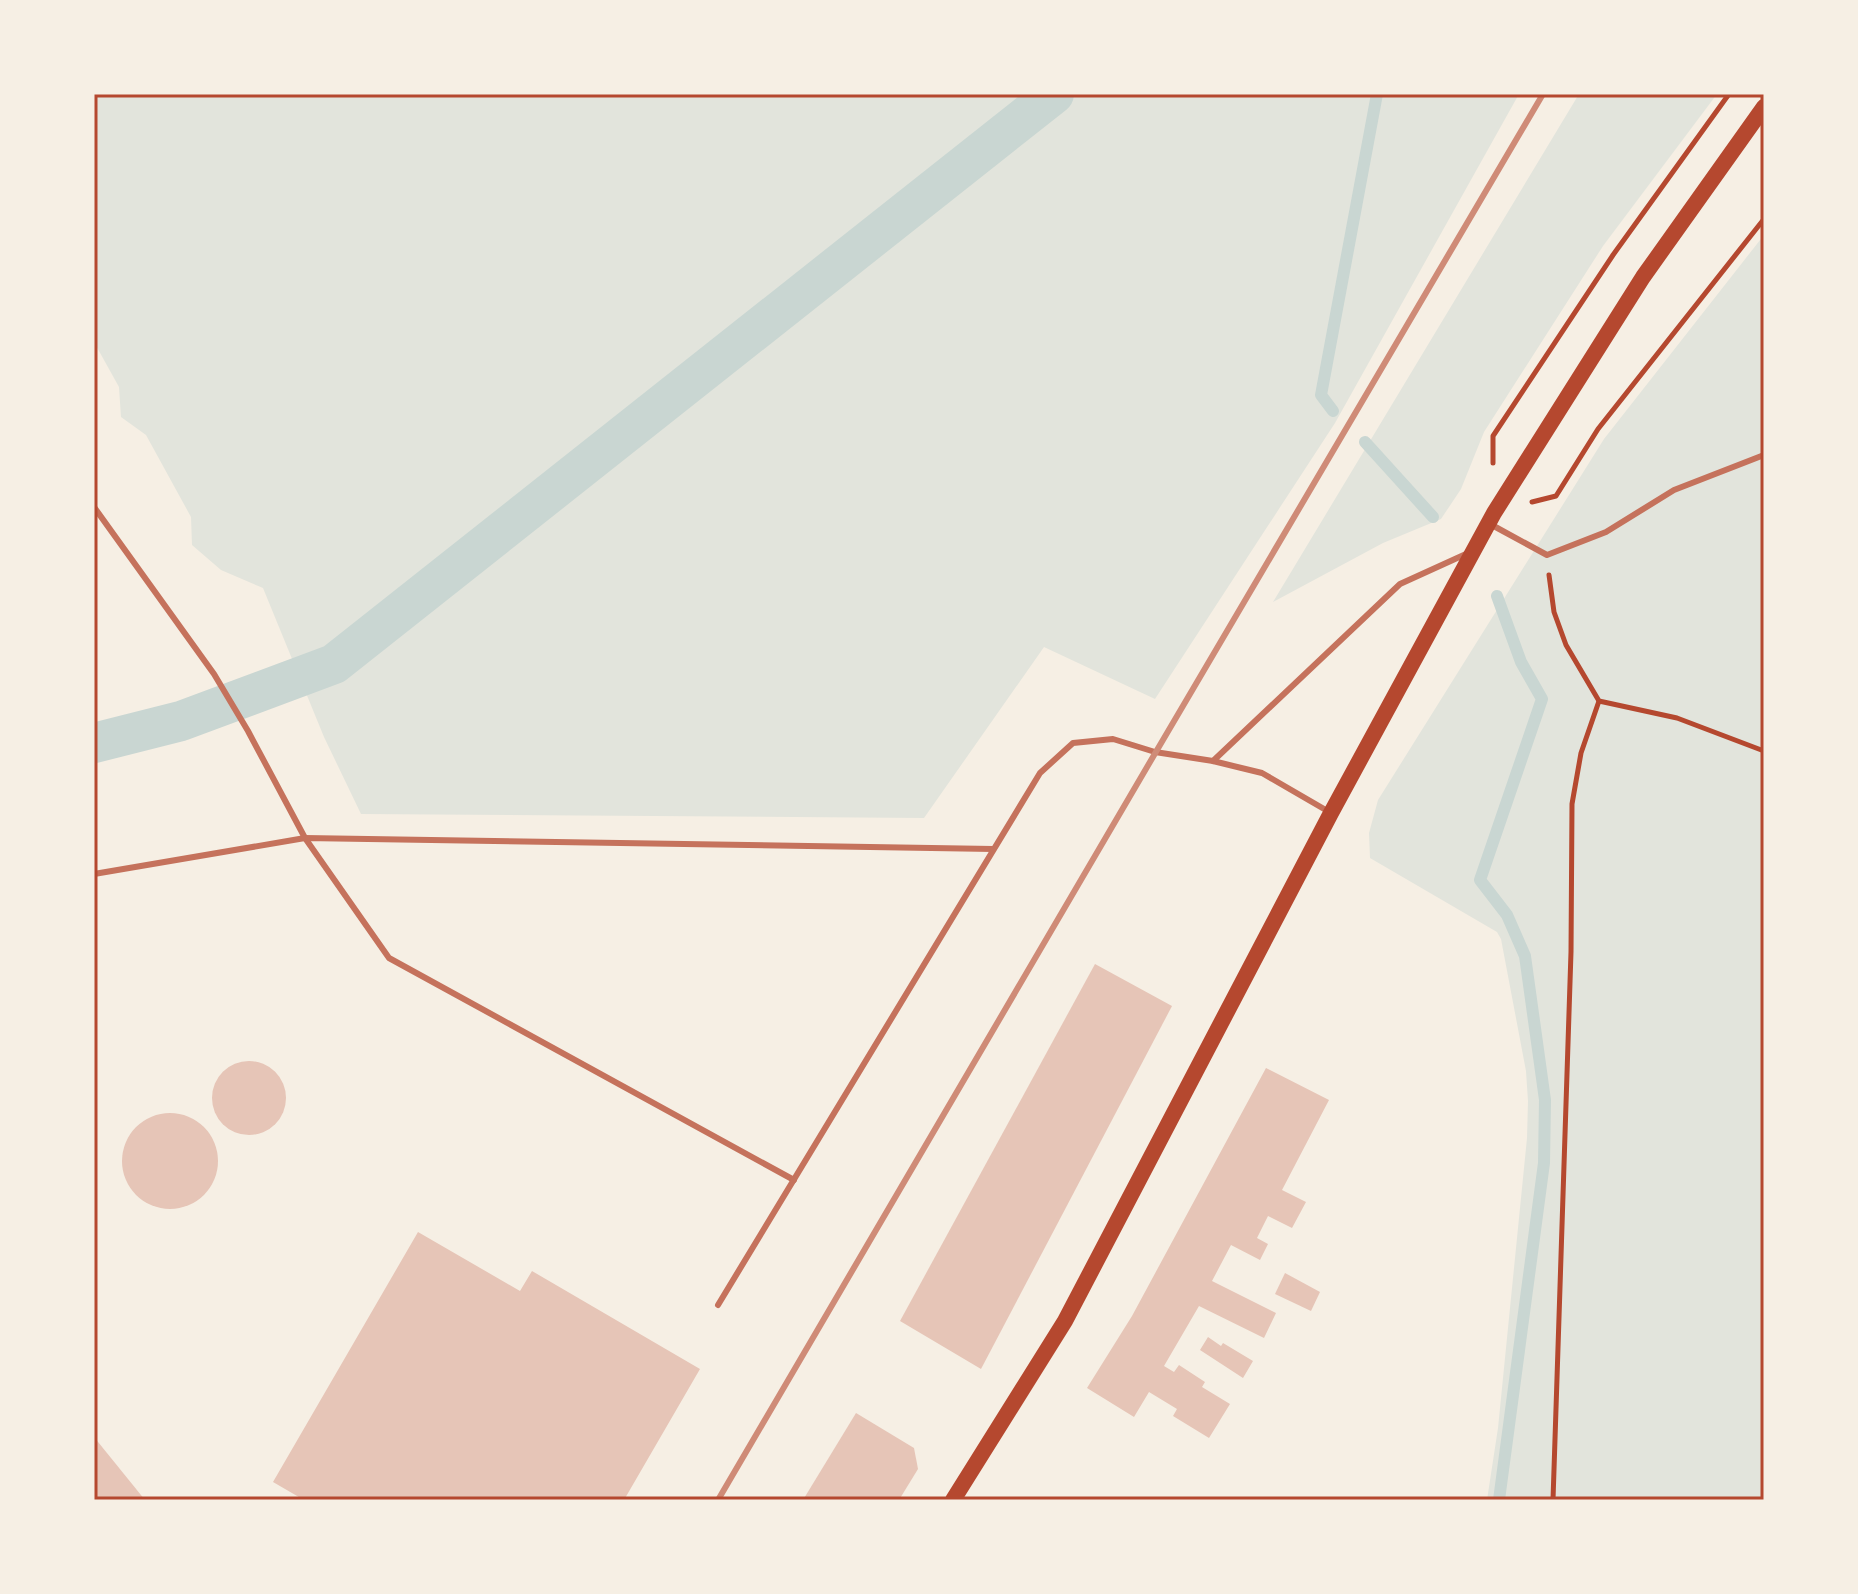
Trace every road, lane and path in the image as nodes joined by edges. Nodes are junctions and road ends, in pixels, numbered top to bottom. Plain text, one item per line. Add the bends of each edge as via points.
1 (1729, 94) edge
2 (1764, 107) edge
3 (1764, 219) edge
4 (1764, 455) edge
5 (94, 507) edge
6 (1491, 518) junction
7 (1473, 551) junction
8 (1547, 555) junction
9 (1599, 701) junction
10 (1764, 751) edge
11 (1213, 761) junction
12 (1331, 813) junction
13 (305, 838) junction
14 (993, 849) junction
15 (94, 874) edge
16 (794, 1180) junction
17 (718, 1305) dead end
18 (953, 1500) edge
19 (1553, 1500) edge

1 - 6 path via 1613,255 1493,436
2 - 6 main road via 1643,277
3 - 6 path via 1598,429 1556,496
4 - 8 lane via 1674,490 1606,532
5 - 13 lane via 214,674
6 - 7 main road
6 - 8 lane
7 - 11 lane via 1400,584
7 - 12 main road
8 - 9 path via 1554,612 1566,645
9 - 10 path via 1677,718
9 - 19 path via 1581,753 1572,804
11 - 12 lane via 1262,773
11 - 14 lane via 1113,739 1073,743 1040,773
12 - 18 main road via 1065,1321
13 - 14 lane
13 - 15 lane
13 - 16 lane via 389,958
14 - 16 lane
16 - 17 lane

